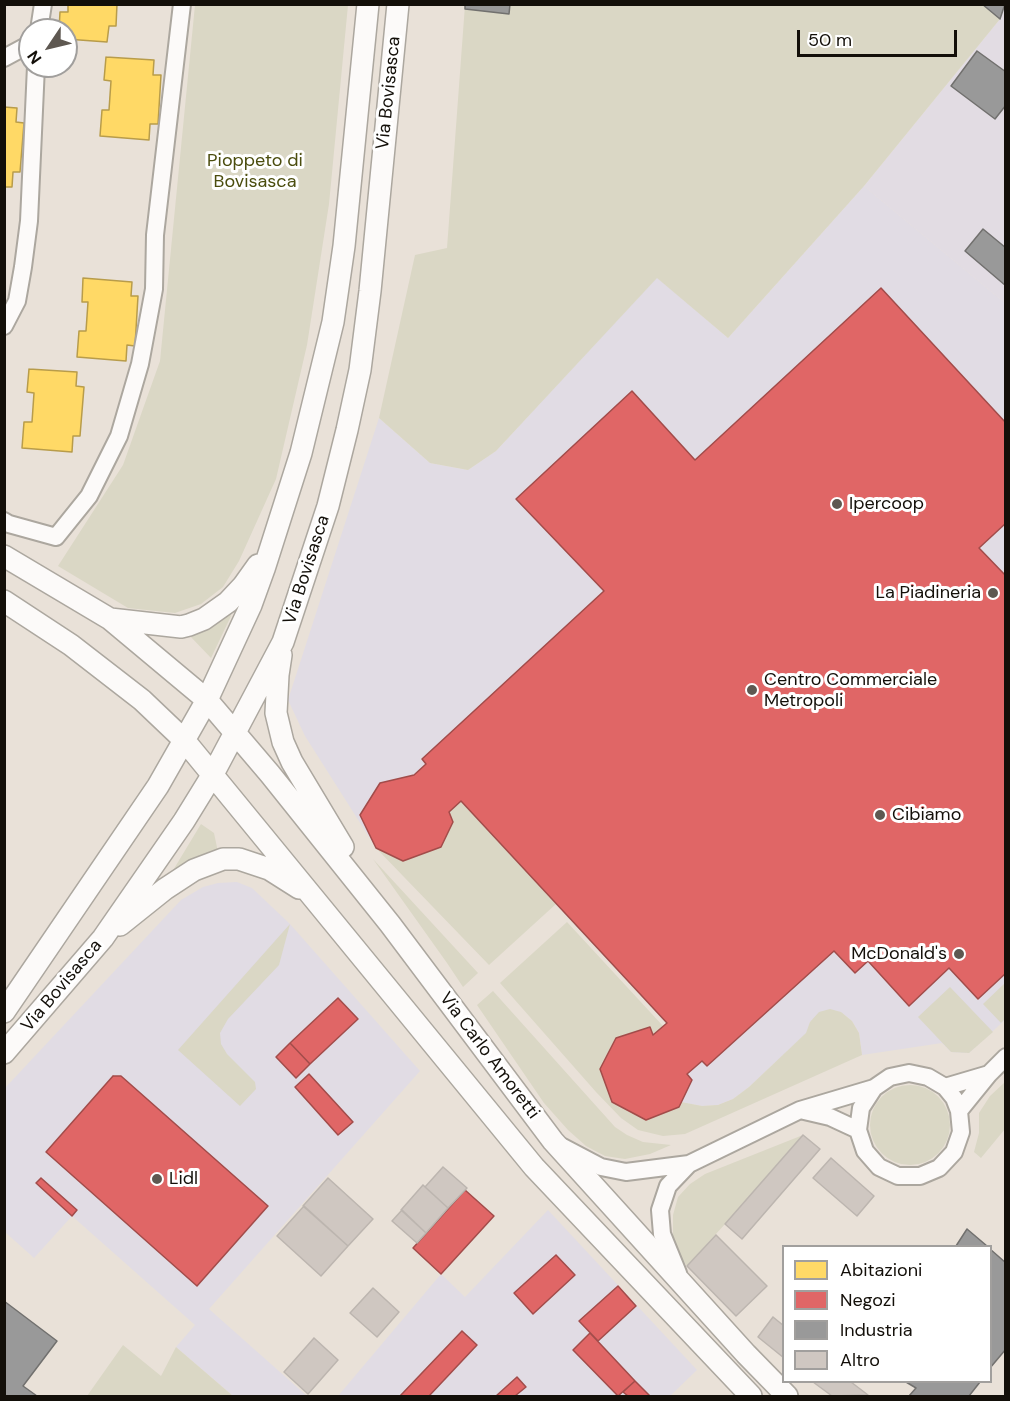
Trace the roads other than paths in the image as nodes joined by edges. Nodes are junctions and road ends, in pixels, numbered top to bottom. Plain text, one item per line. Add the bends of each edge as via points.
1 (182, 4) edge
2 (368, 4) edge
3 (398, 4) edge
4 (18, 50) edge
5 (4, 58) edge
6 (35, 78) edge
7 (4, 326) edge
8 (4, 521) edge
9 (274, 543) junction
10 (4, 556) edge
11 (4, 601) edge
12 (110, 619) junction
13 (283, 642) junction
14 (207, 700) junction
15 (235, 733) junction
16 (184, 740) junction
17 (213, 774) junction
18 (314, 897) junction
19 (390, 924) junction
20 (103, 938) junction
21 (4, 1012) edge
22 (4, 1053) edge
23 (1005, 1057) edge
24 (988, 1074) junction
25 (945, 1087) junction
26 (874, 1088) junction
27 (800, 1110) junction
28 (959, 1111) junction
29 (858, 1130) junction
30 (553, 1141) junction
31 (689, 1164) junction
32 (681, 1281) junction
33 (748, 1395) edge
34 (787, 1396) edge

1 - 8 street via 155,235 154,289 140,364 120,436 89,496 56,537
2 - 9 street, Via Bovisasca via 333,322 312,414
3 - 13 street, Via Bovisasca via 360,370 328,506
4 - 5 street
6 - 7 street via 25,256 17,301
9 - 12 street via 236,594 197,622 181,627
9 - 14 street, Via Bovisasca via 251,605
10 - 12 street, Via Carlo Amoretti
11 - 16 street, Via Carlo Amoretti via 142,700
12 - 14 street, Via Carlo Amoretti
13 - 15 street, Via Bovisasca
13 - 19 street via 276,713 283,742
14 - 15 street, Via Carlo Amoretti
14 - 16 street, Via Bovisasca
15 - 17 street, Via Bovisasca
15 - 19 street, Via Carlo Amoretti
16 - 17 street, Via Carlo Amoretti
16 - 21 street, Via Bovisasca via 158,786
17 - 18 street, Via Carlo Amoretti
17 - 20 street, Via Bovisasca
18 - 20 street via 269,869 223,859 194,870 165,889
18 - 33 street, Via Carlo Amoretti via 534,1167
19 - 30 street, Via Carlo Amoretti
20 - 22 street, Via Bovisasca
23 - 24 street
24 - 25 street
24 - 28 street
25 - 26 street via 928,1077 909,1073 890,1077
25 - 28 street
26 - 27 street
26 - 29 street via 861,1108
27 - 29 street via 830,1117
27 - 31 street
28 - 29 street via 961,1132 954,1152 939,1168 920,1176 898,1176 879,1167 865,1151
30 - 31 street via 601,1167 626,1172
30 - 32 street, Via Carlo Amoretti
31 - 32 street via 668,1186 660,1210 662,1234
32 - 34 street, Via Carlo Amoretti

